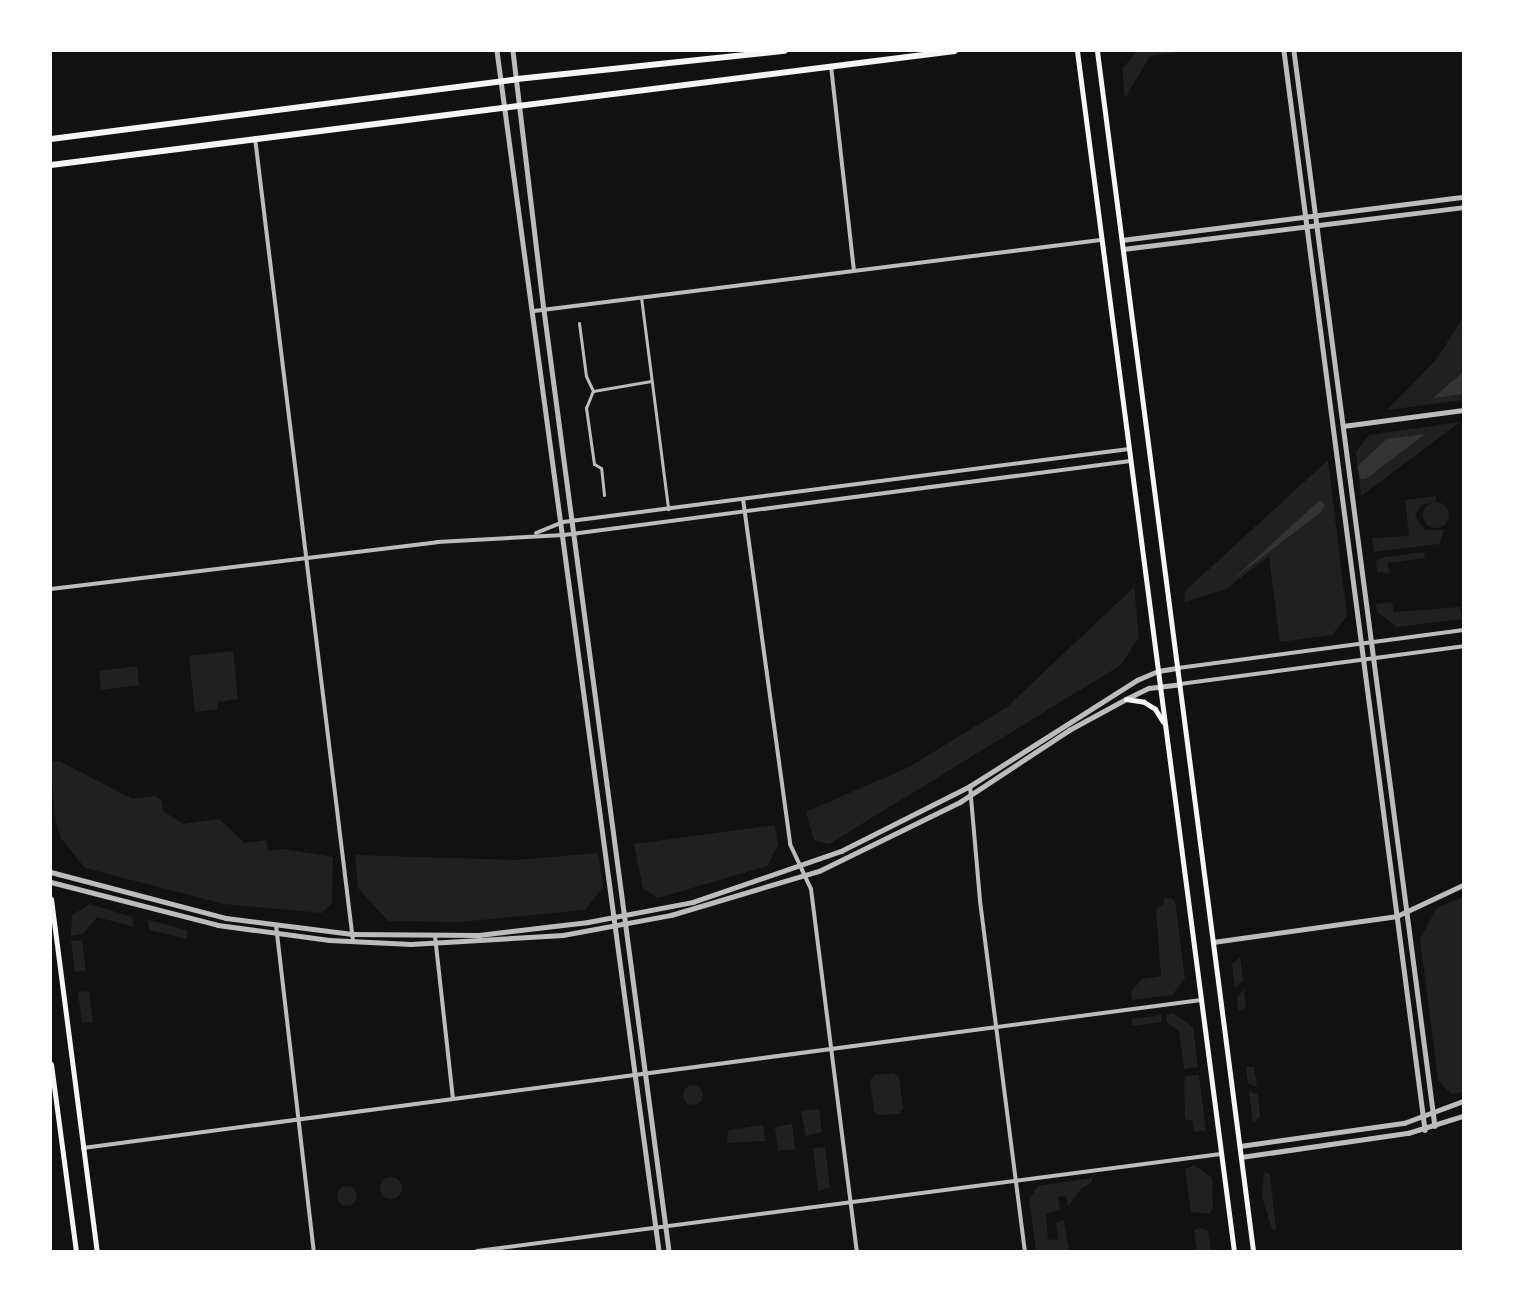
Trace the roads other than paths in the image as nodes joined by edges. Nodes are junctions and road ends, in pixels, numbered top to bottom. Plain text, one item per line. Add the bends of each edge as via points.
1 (498, 51) edge
2 (513, 51) edge
3 (785, 51) edge
4 (955, 51) edge
5 (1077, 51) edge
6 (1097, 51) edge
7 (1284, 51) edge
8 (1294, 51) edge
9 (769, 52) edge
10 (831, 65) junction
11 (517, 79) junction
12 (501, 81) junction
13 (520, 104) junction
14 (504, 107) junction
15 (255, 138) junction
16 (51, 139) edge
17 (51, 165) edge
18 (1463, 197) edge
19 (1463, 207) edge
20 (1316, 216) junction
21 (1306, 217) junction
22 (1317, 225) junction
23 (1307, 226) junction
24 (1101, 240) junction
25 (1122, 240) junction
26 (1123, 249) junction
27 (854, 270) junction
28 (641, 297) junction
29 (544, 310) junction
30 (534, 311) junction
31 (579, 323) dead end
32 (651, 381) junction
33 (593, 391) junction
34 (1463, 410) edge
35 (1343, 426) junction
36 (1129, 449) junction
37 (1130, 461) junction
38 (604, 495) dead end
39 (743, 499) junction
40 (668, 509) junction
41 (745, 510) junction
42 (563, 522) junction
43 (573, 522) junction
44 (574, 533) junction
45 (534, 534) junction
46 (564, 535) junction
47 (306, 557) junction
48 (51, 589) edge
49 (1463, 630) edge
50 (1371, 642) junction
51 (1361, 644) junction
52 (1463, 646) edge
53 (1374, 658) junction
54 (1363, 659) junction
55 (1178, 668) junction
56 (1158, 671) junction
57 (1180, 684) junction
58 (1160, 686) junction
59 (1126, 699) junction
60 (1166, 738) junction
61 (970, 786) junction
62 (970, 795) junction
63 (800, 866) junction
64 (51, 872) edge
65 (804, 876) junction
66 (51, 882) edge
67 (1463, 885) edge
68 (51, 899) edge
69 (1407, 910) junction
70 (626, 915) junction
71 (615, 916) junction
72 (1397, 916) junction
73 (627, 923) junction
74 (276, 925) junction
75 (617, 925) junction
76 (352, 934) junction
77 (277, 935) junction
78 (435, 936) junction
79 (353, 941) junction
80 (1213, 942) junction
81 (435, 943) junction
82 (1201, 1000) junction
83 (995, 1029) junction
84 (831, 1050) junction
85 (51, 1064) edge
86 (646, 1074) junction
87 (636, 1075) junction
88 (453, 1099) junction
89 (1463, 1101) edge
90 (1433, 1113) junction
91 (1463, 1116) edge
92 (1423, 1117) junction
93 (299, 1119) junction
94 (1435, 1126) junction
95 (1425, 1130) junction
96 (1240, 1146) junction
97 (83, 1148) junction
98 (1221, 1154) junction
99 (1241, 1157) junction
100 (1015, 1181) junction
101 (851, 1202) junction
102 (666, 1226) junction
103 (656, 1228) junction
104 (75, 1251) edge
105 (97, 1251) edge
106 (314, 1251) edge
107 (477, 1251) edge
108 (658, 1251) edge
109 (669, 1251) edge
110 (857, 1251) edge
111 (1025, 1251) edge
112 (1234, 1251) edge
113 (1253, 1251) edge

1 - 12 street
2 - 11 street
3 - 9 main road
4 - 10 main road
5 - 24 main road
6 - 25 main road
7 - 21 street
8 - 20 street
9 - 11 main road
10 - 13 main road
10 - 27 street
11 - 12 main road
11 - 13 street
12 - 14 street
12 - 16 main road
13 - 14 main road
13 - 29 street
14 - 15 main road
14 - 30 street
15 - 17 main road
15 - 47 street
18 - 20 street
19 - 22 street
20 - 21 street
20 - 22 street
21 - 23 street
21 - 25 street
22 - 23 street
22 - 35 street
23 - 26 street
23 - 51 street
24 - 27 street
24 - 36 main road
25 - 26 main road
26 - 55 main road
27 - 28 street
28 - 29 street
28 - 32 street
29 - 30 street
29 - 43 street
30 - 42 street
31 - 33 street via 586,375
32 - 33 street
32 - 40 street
33 - 38 street via 586,408 594,464 601,468
34 - 35 street
35 - 50 street
36 - 37 main road
36 - 39 street
37 - 41 street
37 - 56 main road
39 - 40 street
39 - 41 street
40 - 43 street
41 - 44 street
41 - 63 street via 790,844
42 - 43 street
42 - 45 street
42 - 46 street
43 - 44 street
44 - 46 street
44 - 70 street
45 - 46 street
45 - 47 street
46 - 71 street
47 - 48 street
47 - 76 street
49 - 50 street
50 - 51 street
50 - 53 street
51 - 54 street
51 - 55 street
52 - 53 street
53 - 54 street
53 - 69 street
54 - 57 street
54 - 72 street
55 - 56 street
55 - 57 main road
56 - 58 main road
56 - 61 street via 1103,700
57 - 58 street
57 - 80 main road
58 - 59 street
58 - 60 main road
59 - 60 main road via 1144,702 1155,709
59 - 62 street via 1069,730
60 - 82 main road
61 - 62 street
61 - 63 street via 889,829
62 - 65 street via 888,839
62 - 83 street
63 - 65 street
63 - 70 street via 693,902
64 - 74 street via 155,901
65 - 73 street via 671,915
65 - 84 street via 811,889
66 - 77 street via 218,925
67 - 69 street
68 - 97 main road
69 - 72 street
69 - 90 street via 1418,970
70 - 71 street
70 - 73 street
71 - 75 street
71 - 78 street via 555,927
72 - 80 street
72 - 92 street
73 - 75 street
73 - 86 street
74 - 76 street
74 - 77 street
75 - 81 street via 563,935
75 - 87 street
76 - 78 street
76 - 79 street
77 - 79 street
77 - 93 street
78 - 81 street
79 - 81 street
80 - 96 main road
81 - 88 street
82 - 83 street
82 - 98 main road
83 - 84 street
83 - 100 street
84 - 86 street
84 - 101 street
85 - 104 main road
86 - 87 street
86 - 102 street
87 - 88 street
87 - 103 street
88 - 93 street
89 - 90 street
90 - 92 street
90 - 94 street
91 - 94 street
92 - 95 street
92 - 96 street
93 - 97 street
93 - 106 street
94 - 95 street
95 - 99 street
96 - 99 main road
97 - 105 main road
98 - 100 street
98 - 112 main road
99 - 113 main road
100 - 101 street
100 - 111 street
101 - 102 street
101 - 110 street
102 - 103 street
102 - 109 street
103 - 107 street
103 - 108 street

